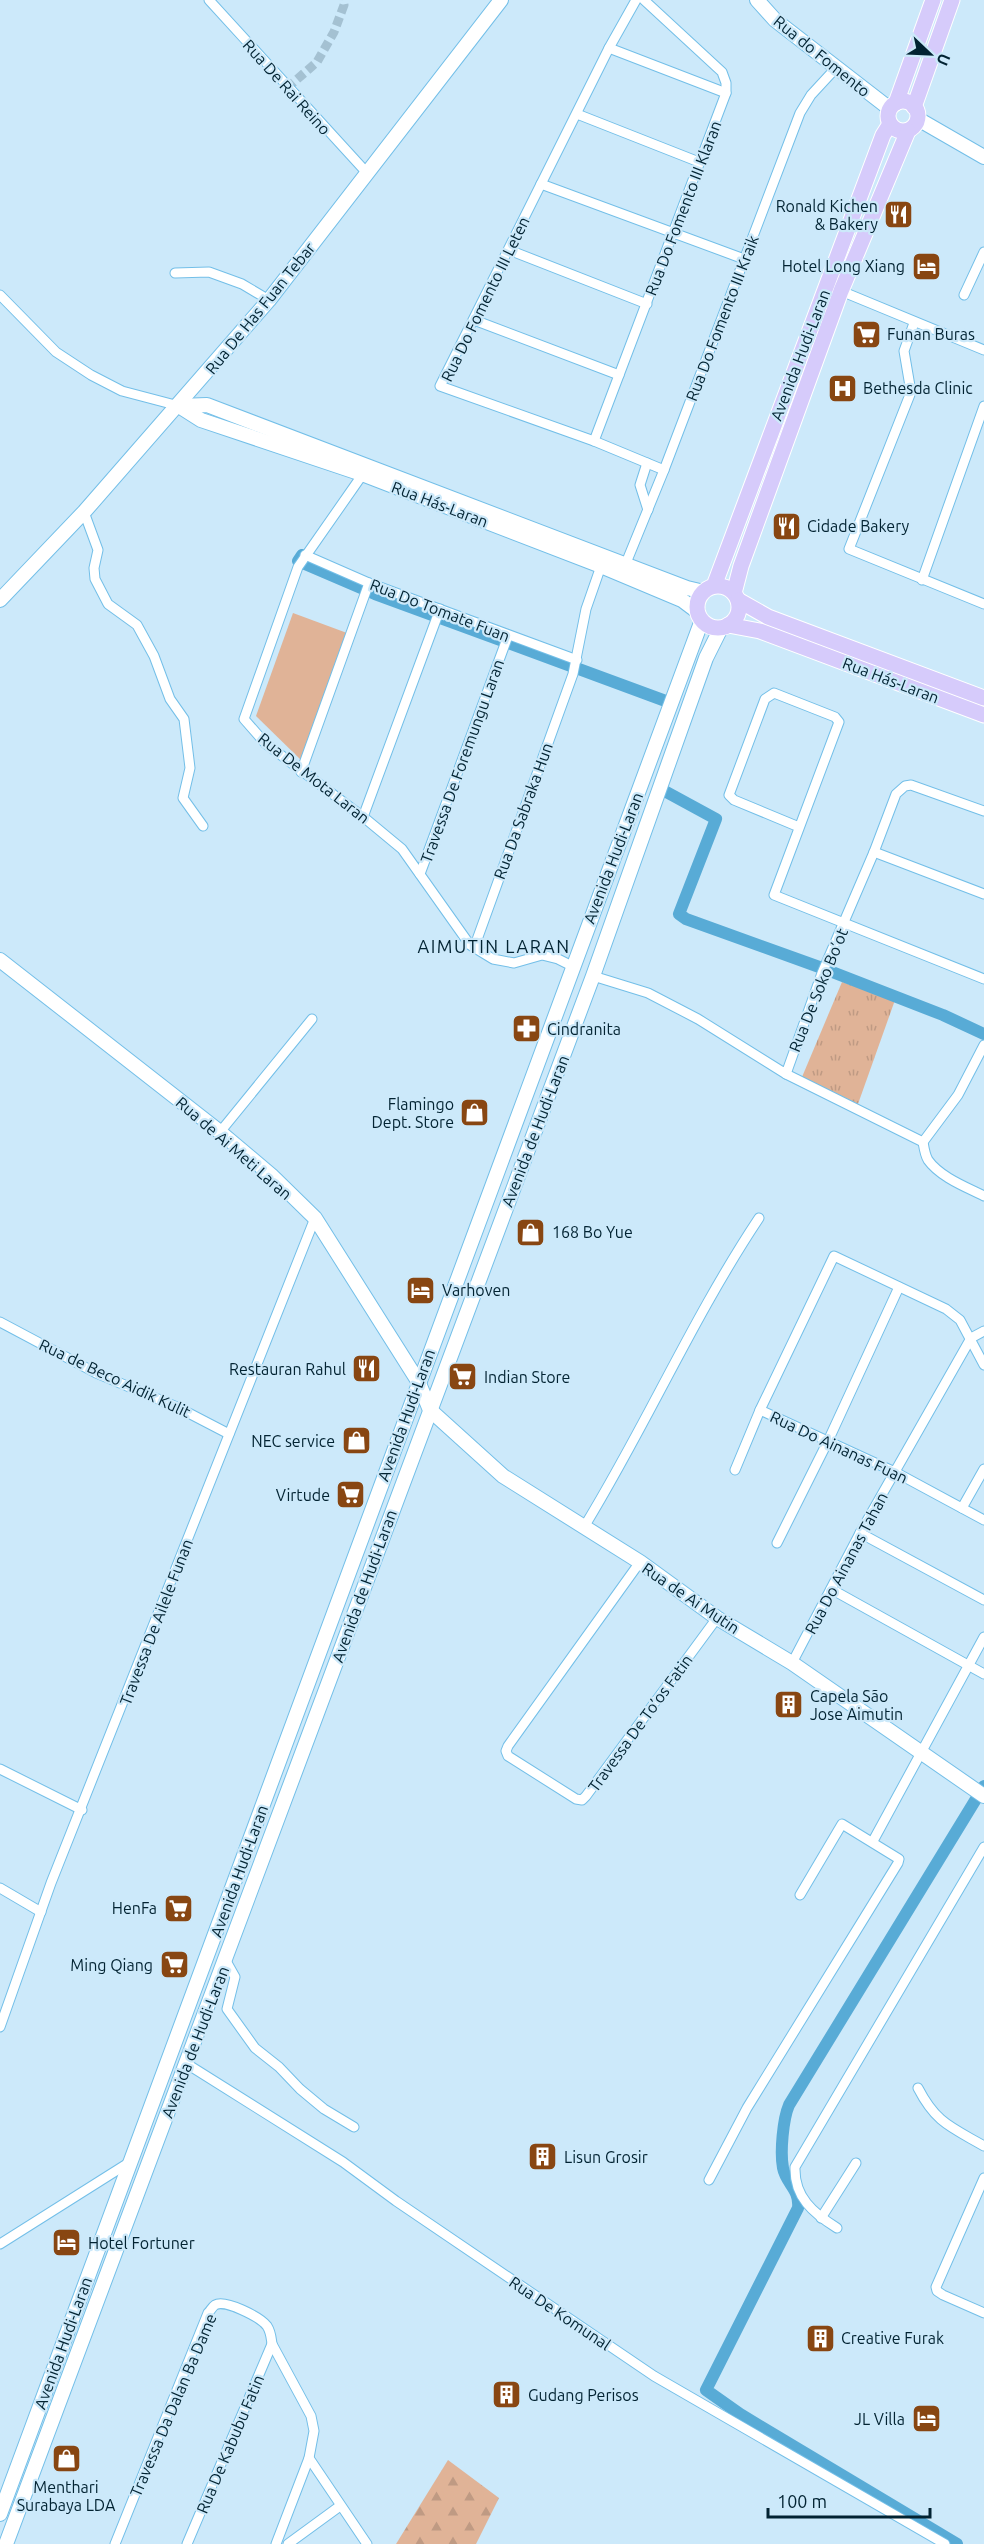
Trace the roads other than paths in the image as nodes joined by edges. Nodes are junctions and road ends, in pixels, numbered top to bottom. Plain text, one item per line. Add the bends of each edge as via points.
1 (209, 0) edge
2 (501, 0) edge
3 (636, 0) edge
4 (644, 0) edge
5 (757, 0) edge
6 (952, 0) edge
7 (931, 5) edge
8 (945, 18) junction
9 (609, 48) junction
10 (835, 69) junction
11 (726, 93) junction
12 (892, 112) junction
13 (577, 114) junction
14 (914, 119) junction
15 (984, 157) edge
16 (699, 162) junction
17 (367, 173) junction
18 (541, 184) junction
19 (672, 232) junction
20 (509, 250) junction
21 (984, 252) edge
22 (744, 259) junction
23 (175, 273) dead end
24 (841, 291) junction
25 (0, 295) edge
26 (964, 295) dead end
27 (269, 300) junction
28 (647, 304) junction
29 (474, 320) junction
30 (914, 323) junction
31 (984, 350) edge
32 (619, 375) junction
33 (179, 406) junction
34 (984, 406) edge
35 (594, 441) junction
36 (647, 463) junction
37 (365, 470) junction
38 (664, 470) junction
39 (648, 510) junction
40 (84, 512) junction
41 (305, 555) junction
42 (601, 566) junction
43 (623, 569) junction
44 (922, 580) junction
45 (369, 583) junction
46 (709, 589) junction
47 (736, 597) junction
48 (0, 600) edge
49 (984, 604) edge
50 (440, 609) junction
51 (700, 616) junction
52 (725, 626) junction
53 (508, 636) junction
54 (577, 660) junction
55 (984, 698) edge
56 (984, 715) edge
57 (301, 772) junction
58 (984, 811) edge
59 (363, 817) junction
60 (203, 826) dead end
61 (799, 827) junction
62 (874, 852) junction
63 (420, 874) junction
64 (984, 894) edge
65 (845, 922) junction
66 (474, 948) junction
67 (0, 960) edge
68 (572, 966) junction
69 (592, 976) junction
70 (984, 979) edge
71 (312, 1019) dead end
72 (984, 1045) edge
73 (786, 1074) junction
74 (220, 1132) junction
75 (923, 1142) junction
76 (984, 1196) edge
77 (315, 1218) junction
78 (759, 1218) dead end
79 (899, 1287) junction
80 (0, 1322) edge
81 (984, 1331) edge
82 (971, 1338) junction
83 (984, 1365) edge
84 (418, 1381) junction
85 (430, 1410) junction
86 (760, 1410) junction
87 (229, 1434) junction
88 (828, 1441) junction
89 (984, 1469) edge
90 (735, 1470) dead end
91 (895, 1472) junction
92 (962, 1508) junction
93 (984, 1520) edge
94 (584, 1527) junction
95 (860, 1533) junction
96 (777, 1543) dead end
97 (640, 1562) junction
98 (831, 1589) junction
99 (984, 1600) edge
100 (717, 1618) junction
101 (984, 1637) edge
102 (792, 1663) junction
103 (968, 1664) junction
104 (984, 1674) edge
105 (920, 1754) junction
106 (0, 1769) edge
107 (984, 1796) edge
108 (82, 1810) junction
109 (873, 1840) junction
110 (984, 1847) edge
111 (0, 1888) edge
112 (800, 1895) dead end
113 (41, 1912) junction
114 (226, 1960) junction
115 (0, 2027) edge
116 (187, 2064) junction
117 (918, 2088) dead end
118 (354, 2127) dead end
119 (984, 2146) edge
120 (130, 2161) junction
121 (856, 2163) dead end
122 (984, 2178) edge
123 (708, 2180) dead end
124 (821, 2218) junction
125 (837, 2228) dead end
126 (0, 2244) edge
127 (984, 2313) edge
128 (272, 2344) junction
129 (309, 2458) junction
130 (340, 2506) junction
131 (0, 2514) edge
132 (6, 2544) edge
133 (115, 2544) edge
134 (187, 2544) edge
135 (276, 2544) edge
136 (288, 2544) edge
137 (367, 2544) edge
138 (945, 2544) edge

1 - 17 street, Rua De Rai Reino
2 - 17 main road, Rua De Has Fuan Tebar
3 - 9 street, Rua Do Fomento III Leten
4 - 11 street via 722,72
5 - 10 main road, Rua do Fomento via 775,20
6 - 8 main road
7 - 8 main road
7 - 12 main road, Avenida Hudi-Laran
8 - 14 main road
9 - 11 street
9 - 13 street, Rua Do Fomento III Leten
10 - 12 main road, Rua do Fomento
10 - 22 street, Rua Do Fomento III Kraik via 811,95 801,113
11 - 16 street, Rua Do Fomento III Klaran
12 - 14 main road via 905,101
12 - 14 main road via 897,130
12 - 46 main road, Avenida Hudi-Laran
13 - 16 street
13 - 18 street, Rua Do Fomento III Leten
14 - 15 main road
14 - 24 main road
16 - 19 street, Rua Do Fomento III Klaran
17 - 27 main road, Rua De Has Fuan Tebar
18 - 19 street
18 - 20 street, Rua Do Fomento III Leten
19 - 22 street
19 - 28 street, Rua Do Fomento III Klaran
20 - 28 street
20 - 29 street, Rua Do Fomento III Leten
21 - 26 street
22 - 38 street, Rua Do Fomento III Kraik
23 - 27 street via 209,272
24 - 30 street
24 - 47 main road via 745,555
25 - 33 street, Rua Hás-Laran via 56,352 91,375 122,391
27 - 33 main road, Rua De Has Fuan Tebar
28 - 32 street, Rua Do Fomento III Klaran
29 - 32 street
29 - 35 street, Rua Do Fomento III Leten via 441,386
30 - 31 street
30 - 44 street via 904,351 911,392 849,546 851,552
32 - 35 street, Rua Do Fomento III Klaran
33 - 37 main road, Rua Hás-Laran via 207,405
33 - 40 main road, Rua De Has Fuan Tebar
34 - 44 street
35 - 36 street, Rua Do Fomento III Leten
36 - 38 street, Rua Do Fomento III Leten
36 - 39 street via 640,485
37 - 41 street, Rua De Mota Laran
37 - 42 main road, Rua Hás-Laran
37 - 43 main road, Rua Hás-Laran
38 - 39 street, Rua Do Fomento III Kraik
39 - 43 street, Rua Do Fomento III Kraik
40 - 48 main road, Rua De Has Fuan Tebar
40 - 60 street via 98,550 95,579 108,604 136,625 154,656 170,699 184,718 190,768 183,798
41 - 45 street, Rua Do Tomate Fuan
41 - 57 street, Rua De Mota Laran via 244,719 265,743
42 - 43 main road, Rua Hás-Laran
42 - 54 street via 586,609
43 - 46 main road, Rua Hás-Laran via 687,588
43 - 51 main road, Rua Hás-Laran via 682,600
44 - 49 street
45 - 50 street, Rua Do Tomate Fuan
45 - 57 street
46 - 47 main road via 725,587
46 - 51 main road via 700,597
47 - 52 main road via 738,615
47 - 55 main road, Rua Hás-Laran via 768,617
50 - 53 street, Rua Do Tomate Fuan
50 - 59 street
51 - 52 main road via 714,627
51 - 68 main road, Avenida Hudi-Laran
52 - 56 main road, Rua Hás-Laran via 760,631
52 - 69 main road, Avenida de Hudi-Laran via 706,658
53 - 54 street, Rua Do Tomate Fuan
53 - 63 street, Travessa De Foremungu Laran
54 - 66 street, Rua Da Sabraka Hun
57 - 59 street, Rua De Mota Laran
58 - 62 street, Rua De Soko Bo’ot via 905,786 896,794
59 - 63 street, Rua De Mota Laran via 402,849
61 - 61 street via 839,722 836,717 769,694 729,795
61 - 65 street via 774,895
62 - 64 street
62 - 65 street, Rua De Soko Bo’ot
63 - 66 street, Rua De Mota Laran
65 - 70 street
65 - 73 street, Rua De Soko Bo’ot
66 - 68 street, Rua De Mota Laran via 493,959 514,963 542,955
67 - 74 main road, Rua de Ai Meti Laran
68 - 84 main road, Avenida Hudi-Laran
69 - 73 street, Rua De Soko Bo’ot via 648,993
69 - 85 main road, Avenida de Hudi-Laran
71 - 74 street
72 - 75 street via 958,1095
73 - 75 street
74 - 77 main road, Rua de Ai Meti Laran
75 - 76 street via 931,1163
77 - 84 main road, Rua de Ai Meti Laran
77 - 87 street, Travessa De Ailele Funan
78 - 94 street via 714,1290
79 - 82 street, Rua Do Ainanas Fuan via 946,1309 960,1320
79 - 86 street, Rua Do Ainanas Fuan via 834,1256
79 - 88 street
80 - 87 street, Rua de Beco Aidik Kulit via 96,1373
81 - 82 street
82 - 83 street, Rua Do Ainanas Fuan
82 - 91 street, Rua Do Ainanas Tahan
84 - 85 main road, Rua de Ai Mutin
84 - 120 main road, Avenida Hudi-Laran
85 - 94 main road, Rua de Ai Mutin via 503,1476
85 - 114 main road, Avenida de Hudi-Laran
86 - 88 street, Rua Do Ainanas Fuan
86 - 90 street
87 - 108 street, Travessa De Ailele Funan
88 - 91 street, Rua Do Ainanas Fuan
88 - 96 street
89 - 92 street
91 - 92 street, Rua Do Ainanas Fuan
91 - 95 street, Rua Do Ainanas Tahan
92 - 93 street, Rua Do Ainanas Fuan
94 - 97 main road, Rua de Ai Mutin
95 - 98 street, Rua Do Ainanas Tahan
95 - 99 street
97 - 100 main road, Rua de Ai Mutin
97 - 100 street, Travessa De To’os Fatin via 508,1746 508,1756 582,1800
98 - 102 street, Rua Do Ainanas Tahan
98 - 103 street
100 - 102 main road, Rua de Ai Mutin
101 - 103 street
102 - 105 main road, Rua de Ai Mutin
103 - 104 street
103 - 105 street
105 - 107 main road, Rua de Ai Mutin
105 - 109 street
106 - 108 street
108 - 113 street, Travessa De Ailele Funan
109 - 112 street via 842,1824
109 - 123 street via 899,1861 747,2108
110 - 124 street via 795,2167 795,2180 806,2205
111 - 113 street
113 - 115 street, Travessa De Ailele Funan
114 - 116 main road, Avenida de Hudi-Laran
114 - 118 street via 235,1977 227,2002 230,2016 255,2048 300,2089
116 - 132 main road, Avenida de Hudi-Laran
116 - 138 street, Rua De Komunal via 343,2162 654,2376
117 - 119 street via 938,2120
120 - 126 street
120 - 131 main road, Avenida Hudi-Laran
121 - 124 street
122 - 127 street via 936,2287 943,2295
124 - 125 street
128 - 129 street, Travessa Da Dalan Ba Dame via 311,2416 314,2431
128 - 133 street, Travessa Da Dalan Ba Dame via 265,2324 245,2311 222,2304 208,2313
128 - 134 street, Rua De Kabubu Fatin
129 - 130 street
129 - 135 street, Travessa Da Dalan Ba Dame
130 - 136 street
130 - 137 street

